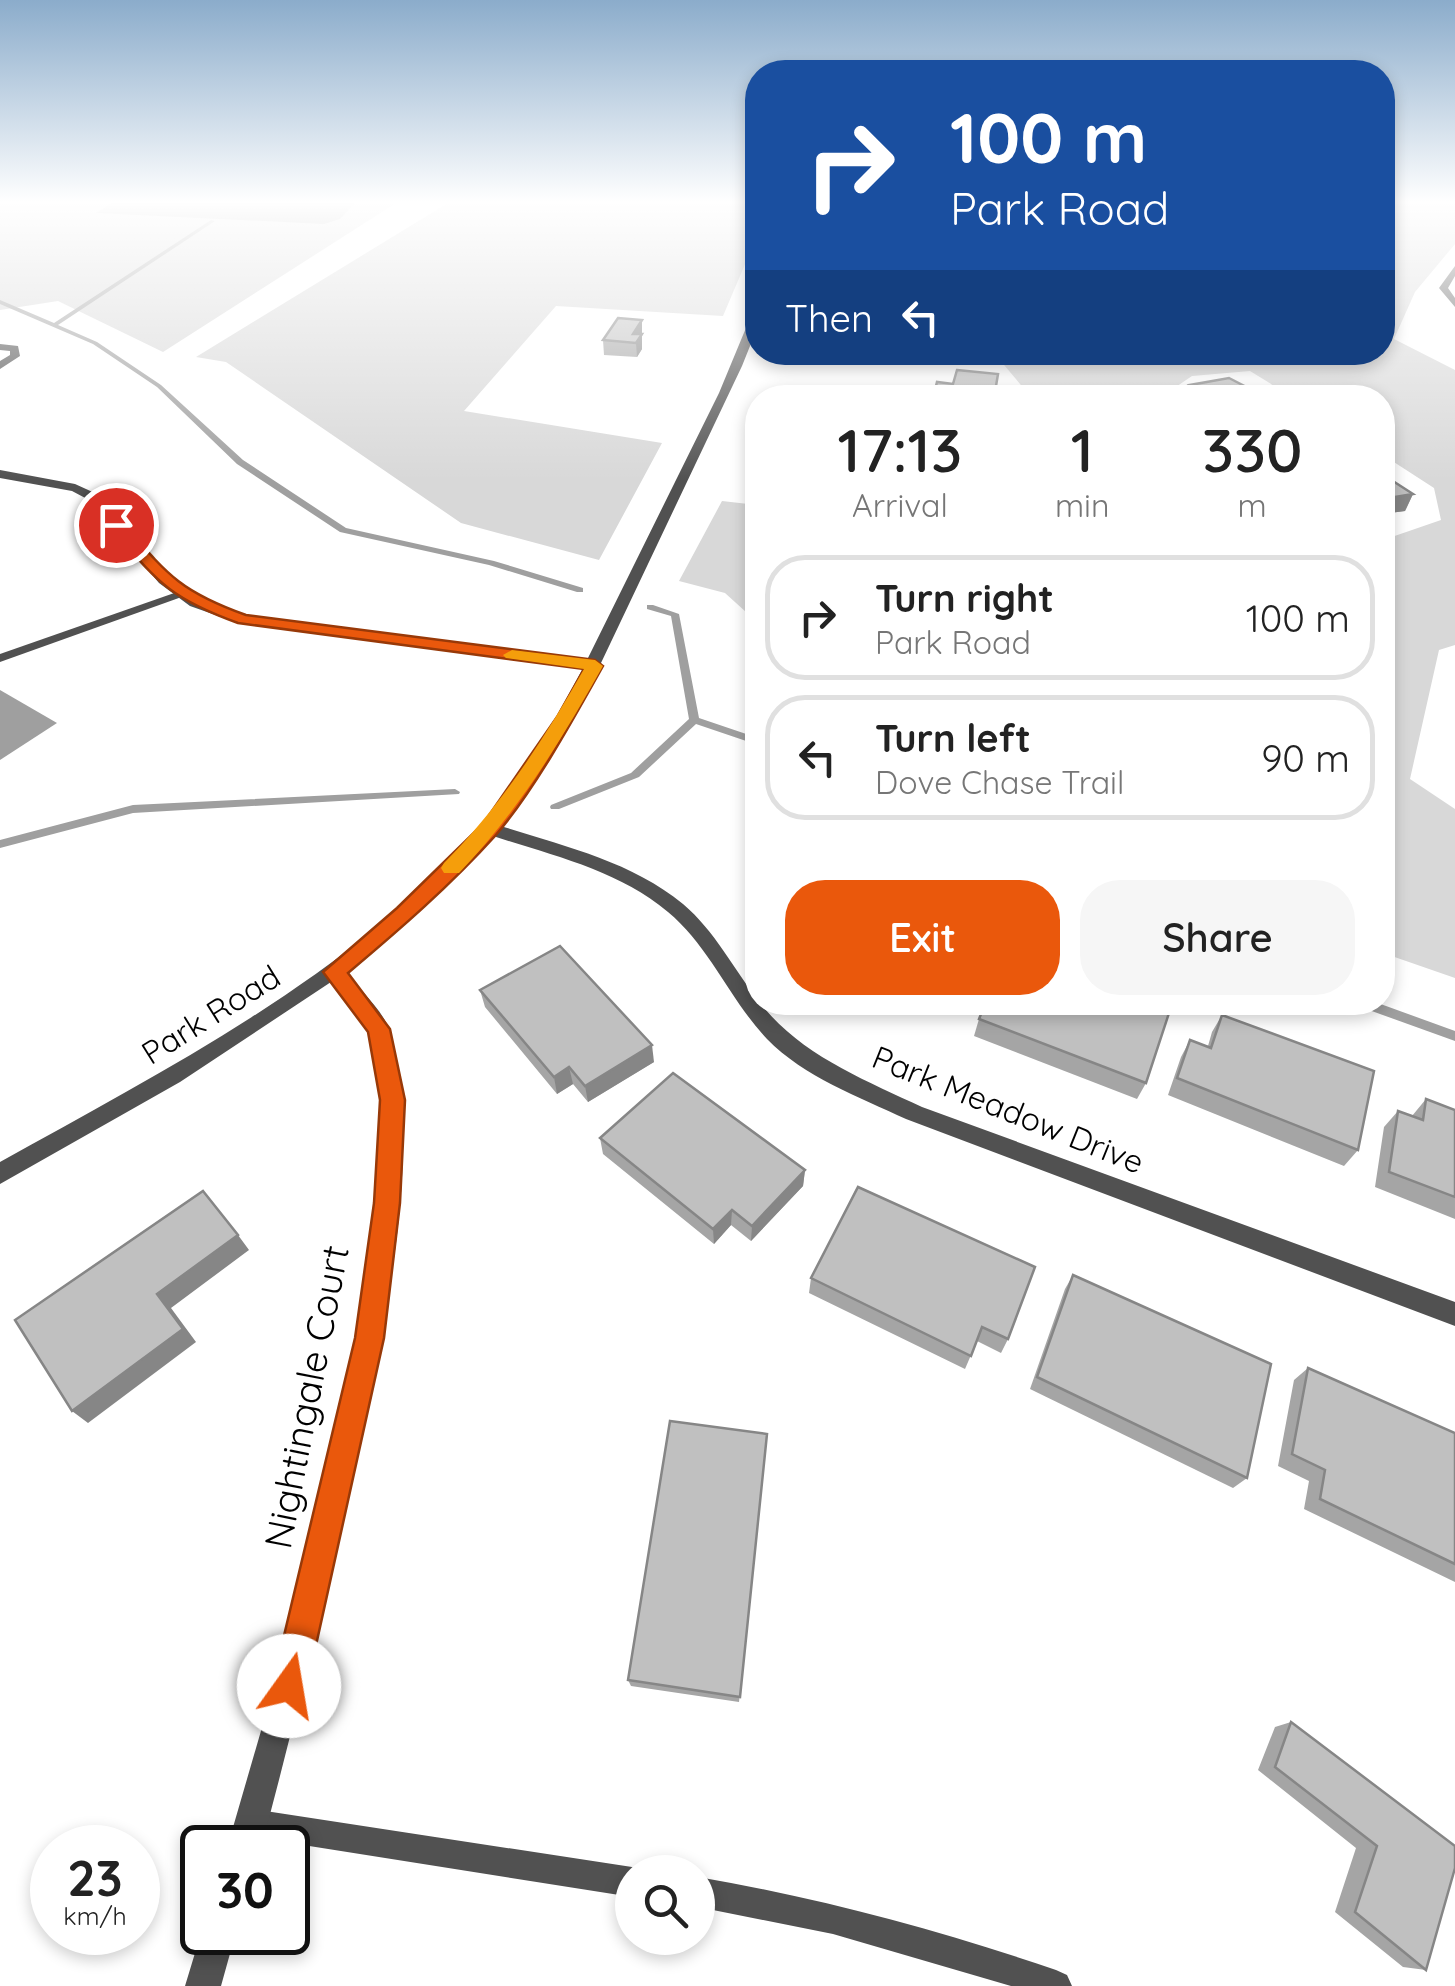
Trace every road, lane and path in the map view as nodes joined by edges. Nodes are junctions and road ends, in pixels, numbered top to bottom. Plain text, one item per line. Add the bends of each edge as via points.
1 (0, 347) edge
2 (745, 349) edge
3 (0, 366) edge
4 (0, 474) edge
5 (184, 594) junction
6 (0, 658) edge
7 (595, 666) junction
8 (490, 829) junction
9 (334, 972) junction
10 (745, 992) edge
11 (761, 1015) edge
12 (0, 1174) edge
13 (1455, 1314) edge
14 (251, 1825) edge
15 (310, 1843) edge
16 (615, 1880) edge
17 (715, 1895) edge
18 (212, 1955) edge
19 (203, 1986) edge
20 (1056, 1986) edge

1 - 3 street via 15,348 15,356
2 - 7 street, Park Road
4 - 5 street via 75,488 93,498
5 - 6 lane
5 - 7 street via 243,620
7 - 8 street, Park Road
8 - 9 street, Park Road via 405,914
8 - 10 street, Park Meadow Drive via 654,891 700,929
9 - 12 street, Park Road via 255,1027
9 - 14 street, Nightingale Court via 379,1029 393,1100 387,1203 370,1338
11 - 13 street, Park Meadow Drive via 775,1034 838,1077 914,1114
15 - 16 lane
17 - 20 lane via 980,1959
18 - 19 street

